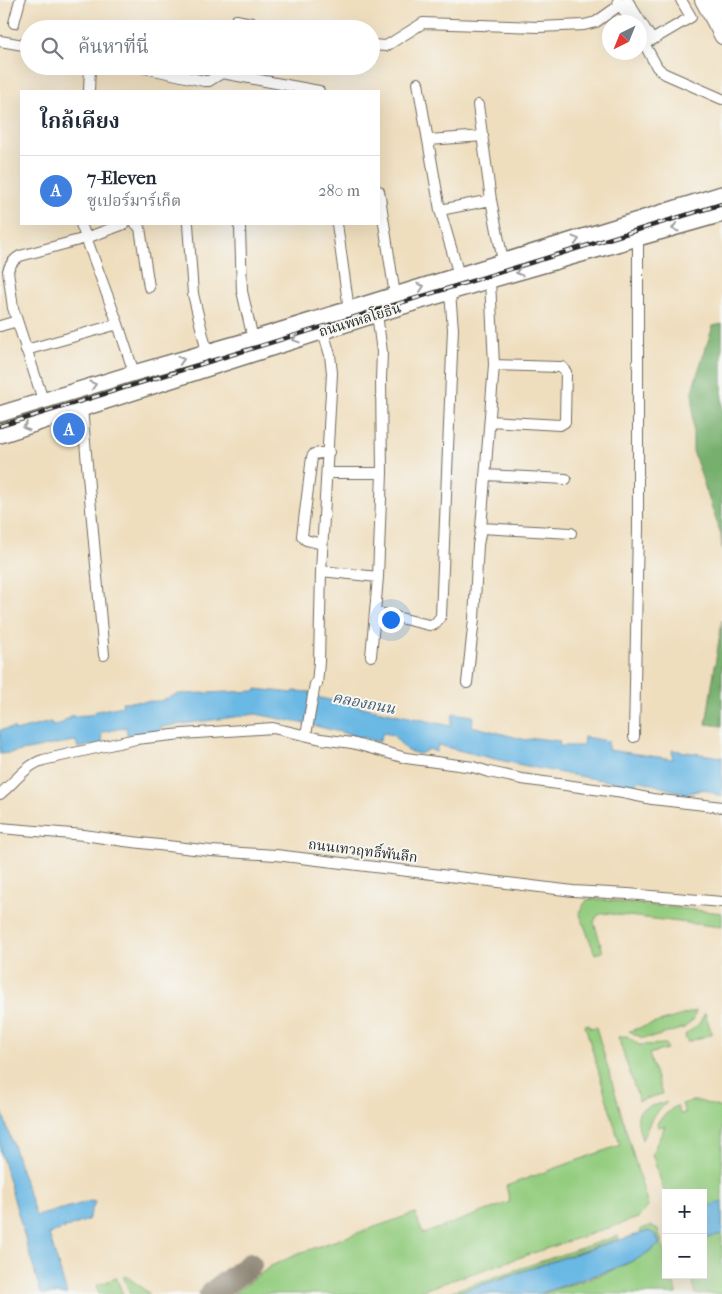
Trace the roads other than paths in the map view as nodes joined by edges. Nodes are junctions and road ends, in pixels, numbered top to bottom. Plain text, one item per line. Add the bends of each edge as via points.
1 (20, 0) edge
2 (681, 0) edge
3 (702, 0) edge
4 (716, 0) edge
5 (622, 2) edge
6 (722, 13) edge
7 (628, 15) edge
8 (14, 23) dead end
9 (722, 37) edge
10 (0, 42) edge
11 (20, 45) edge
12 (380, 46) edge
13 (647, 49) edge
14 (90, 75) edge
15 (179, 75) edge
16 (216, 75) edge
17 (246, 75) edge
18 (418, 83) dead end
19 (89, 90) edge
20 (314, 90) edge
21 (722, 99) edge
22 (478, 105) dead end
23 (483, 136) junction
24 (429, 140) junction
25 (722, 194) edge
26 (380, 198) edge
27 (491, 200) junction
28 (440, 210) junction
29 (722, 214) edge
30 (81, 225) edge
31 (121, 225) edge
32 (137, 225) edge
33 (188, 225) edge
34 (238, 225) edge
35 (337, 225) edge
36 (86, 238) junction
37 (638, 239) junction
38 (503, 261) junction
39 (459, 275) junction
40 (490, 280) junction
41 (149, 287) dead end
42 (450, 293) junction
43 (395, 295) junction
44 (349, 310) junction
45 (378, 314) junction
46 (17, 321) junction
47 (118, 324) junction
48 (0, 326) edge
49 (323, 331) junction
50 (253, 346) junction
51 (26, 350) junction
52 (207, 352) junction
53 (494, 365) junction
54 (134, 373) junction
55 (138, 390) junction
56 (43, 400) junction
57 (82, 408) junction
58 (0, 414) edge
59 (490, 421) junction
60 (0, 435) edge
61 (329, 452) junction
62 (327, 473) junction
63 (382, 473) junction
64 (485, 475) junction
65 (566, 479) dead end
66 (481, 528) junction
67 (571, 533) dead end
68 (322, 544) junction
69 (321, 571) junction
70 (378, 577) junction
71 (375, 612) junction
72 (104, 655) dead end
73 (371, 656) dead end
74 (467, 683) dead end
75 (306, 735) junction
76 (634, 737) dead end
77 (0, 794) edge
78 (722, 807) edge
79 (0, 828) edge
80 (722, 902) edge

1 - 8 street
2 - 5 street via 691,17 652,40
3 - 9 main road
4 - 6 main road
5 - 7 street
5 - 12 street via 596,22 584,26 423,23 386,46
10 - 11 street
13 - 21 street via 662,73
14 - 19 street
15 - 16 street via 207,81
17 - 20 street
18 - 24 street
22 - 23 street
23 - 24 street
23 - 27 street
24 - 28 street
38 -> 25 main road, ถนนพหลโยธิน
26 - 43 street
27 - 28 street
27 - 38 street
28 - 39 street
29 -> 37 main road, ถนนพหลโยธิน
30 - 36 street
31 - 36 street
32 - 41 street
33 - 52 street via 193,294
34 - 50 street via 242,290
35 - 44 street
36 - 46 street via 20,256 12,262 8,271
36 - 47 street
37 -> 40 main road, ถนนพหลโยธิน
37 - 76 street
38 - 39 main road, ถนนพหลโยธิน
43 -> 39 main road, ถนนพหลโยธิน
40 - 42 main road, ถนนพหลโยธิน
40 - 53 street
42 - 45 main road, ถนนพหลโยธิน
42 - 71 street via 453,329 440,616 437,623 429,625
43 - 44 main road, ถนนพหลโยธิน
44 - 50 main road, ถนนพหลโยธิน
45 - 49 main road, ถนนพหลโยธิน
45 - 63 street via 382,352
46 - 48 street
46 - 51 street
47 - 51 street
47 - 54 street
49 -> 50 main road, ถนนพหลโยธิน
49 - 61 street via 332,373
50 - 52 main road, ถนนพหลโยธิน
50 - 55 main road, ถนนพหลโยธิน
51 - 56 street
54 -> 52 main road, ถนนพหลโยธิน
53 - 59 street
53 - 59 street via 559,367 565,370 565,419 560,425
54 - 55 main road via 140,380
56 -> 54 main road, ถนนพหลโยธิน
55 - 57 main road, ถนนพหลโยธิน
56 - 58 main road, ถนนพหลโยธิน
57 -> 60 main road, ถนนพหลโยธิน
57 - 72 street
59 - 64 street
61 - 62 street
61 - 68 street via 312,457 302,536
62 - 63 street
62 - 68 street
63 - 70 street
64 - 65 street
64 - 66 street
66 - 67 street
66 - 74 street
68 - 69 street
69 - 70 street
69 - 75 street via 319,662
70 - 71 street
71 - 73 street
75 - 77 street via 273,728 136,740 36,762
75 - 78 street via 352,743 406,758 473,767 522,779 652,800
79 - 80 street, ถนนเทวฤทธิ์พันลึก via 285,856 573,891

